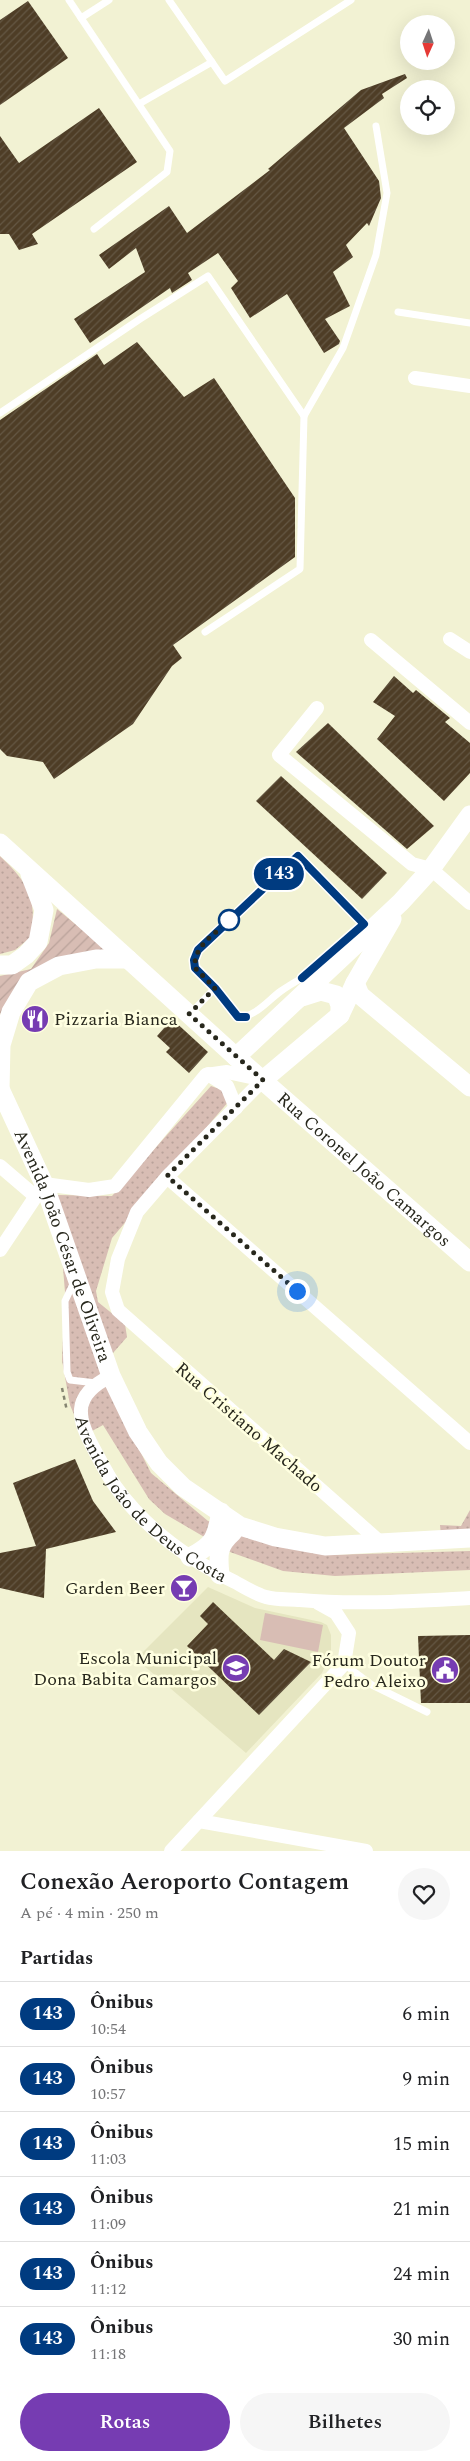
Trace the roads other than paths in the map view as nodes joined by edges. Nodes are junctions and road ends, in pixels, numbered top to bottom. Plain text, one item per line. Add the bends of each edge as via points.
1 (69, 0) edge
2 (109, 0) edge
3 (170, 0) edge
4 (351, 0) edge
5 (81, 18) junction
6 (212, 62) junction
7 (140, 104) junction
8 (376, 126) dead end
9 (94, 229) dead end
10 (398, 312) dead end
11 (470, 323) edge
12 (415, 378) dead end
13 (470, 386) edge
14 (0, 413) edge
15 (304, 416) junction
16 (206, 632) dead end
17 (450, 638) dead end
18 (371, 640) dead end
19 (470, 652) edge
20 (317, 708) dead end
21 (470, 723) edge
22 (470, 816) edge
23 (0, 843) edge
24 (431, 869) junction
25 (28, 871) junction
26 (402, 902) junction
27 (470, 903) edge
28 (128, 958) junction
29 (0, 965) edge
30 (309, 980) junction
31 (355, 983) junction
32 (215, 988) junction
33 (299, 998) junction
34 (189, 1014) junction
35 (340, 1015) junction
36 (236, 1057) junction
37 (208, 1074) junction
38 (263, 1080) junction
39 (470, 1087) edge
40 (0, 1089) edge
41 (236, 1108) junction
42 (0, 1166) edge
43 (167, 1176) junction
44 (40, 1190) junction
45 (0, 1250) edge
46 (470, 1262) edge
47 (77, 1277) junction
48 (104, 1380) junction
49 (470, 1443) edge
50 (220, 1512) junction
51 (240, 1526) junction
52 (470, 1538) edge
53 (381, 1543) junction
54 (190, 1557) junction
55 (220, 1575) junction
56 (470, 1598) edge
57 (315, 1601) junction
58 (344, 1664) junction
59 (427, 1712) dead end
60 (199, 1820) junction
61 (171, 1851) edge
62 (366, 1851) edge

1 - 5 lane
2 - 5 lane
3 - 6 lane
4 - 6 lane via 225,81
5 - 7 lane
6 - 7 lane
7 - 9 lane via 170,151 167,172
8 - 15 lane via 387,192 376,255 342,348
10 - 11 lane
12 - 13 street
14 - 15 lane via 208,276
15 - 16 lane via 300,569
17 - 19 street
18 - 21 street
20 - 24 street via 279,755 412,864
22 - 24 main road
23 - 25 main road
24 - 26 main road
24 - 27 street
25 - 28 main road
25 - 29 main road via 44,910 38,942 12,965
26 - 30 main road
26 - 31 main road
28 - 34 main road
28 - 40 main road via 96,959 59,966 29,982 11,1012 2,1045
30 - 31 main road via 332,985
30 - 32 lane via 246,1017 238,1017
30 - 32 lane via 364,924 298,856 198,950 195,968
30 - 33 main road
31 - 35 main road
31 - 39 main road via 360,995
32 - 34 lane
33 - 35 main road via 321,991 329,992 336,995
33 - 36 main road
34 - 36 main road
35 - 38 main road
36 - 38 main road, Rua Coronel João Camargos
37 - 38 street via 227,1072
37 - 41 street via 227,1086
37 - 44 street via 115,1186 89,1190
38 - 41 street
38 - 46 main road, Rua Coronel João Camargos
40 - 44 main road, Avenida João César de Oliveira
41 - 43 street
42 - 44 street
43 - 49 street
43 - 53 street, Rua Cristiano Machado via 137,1212 118,1259 112,1292 118,1310
44 - 45 street
44 - 47 main road, Avenida João César de Oliveira
47 - 48 main road, Avenida João César de Oliveira
47 - 48 lane via 65,1300 67,1372 70,1380
48 - 50 main road, Avenida João de Deus Costa via 158,1464 183,1487
48 - 54 street, Avenida João de Deus Costa via 85,1396 79,1408 86,1436 115,1486 148,1524
50 - 51 main road, Avenida João de Deus Costa
50 - 54 main road via 216,1536 205,1550
51 - 53 main road, Avenida João de Deus Costa via 275,1537 326,1546
51 - 55 main road via 222,1541 218,1557
52 - 53 main road, Avenida João de Deus Costa
54 - 55 street, Avenida João de Deus Costa
55 - 57 street, Avenida João de Deus Costa via 266,1597
56 - 57 street, Avenida João de Deus Costa
57 - 58 street via 336,1613 349,1633
58 - 59 lane via 372,1685
58 - 60 street
60 - 61 street
60 - 62 street

